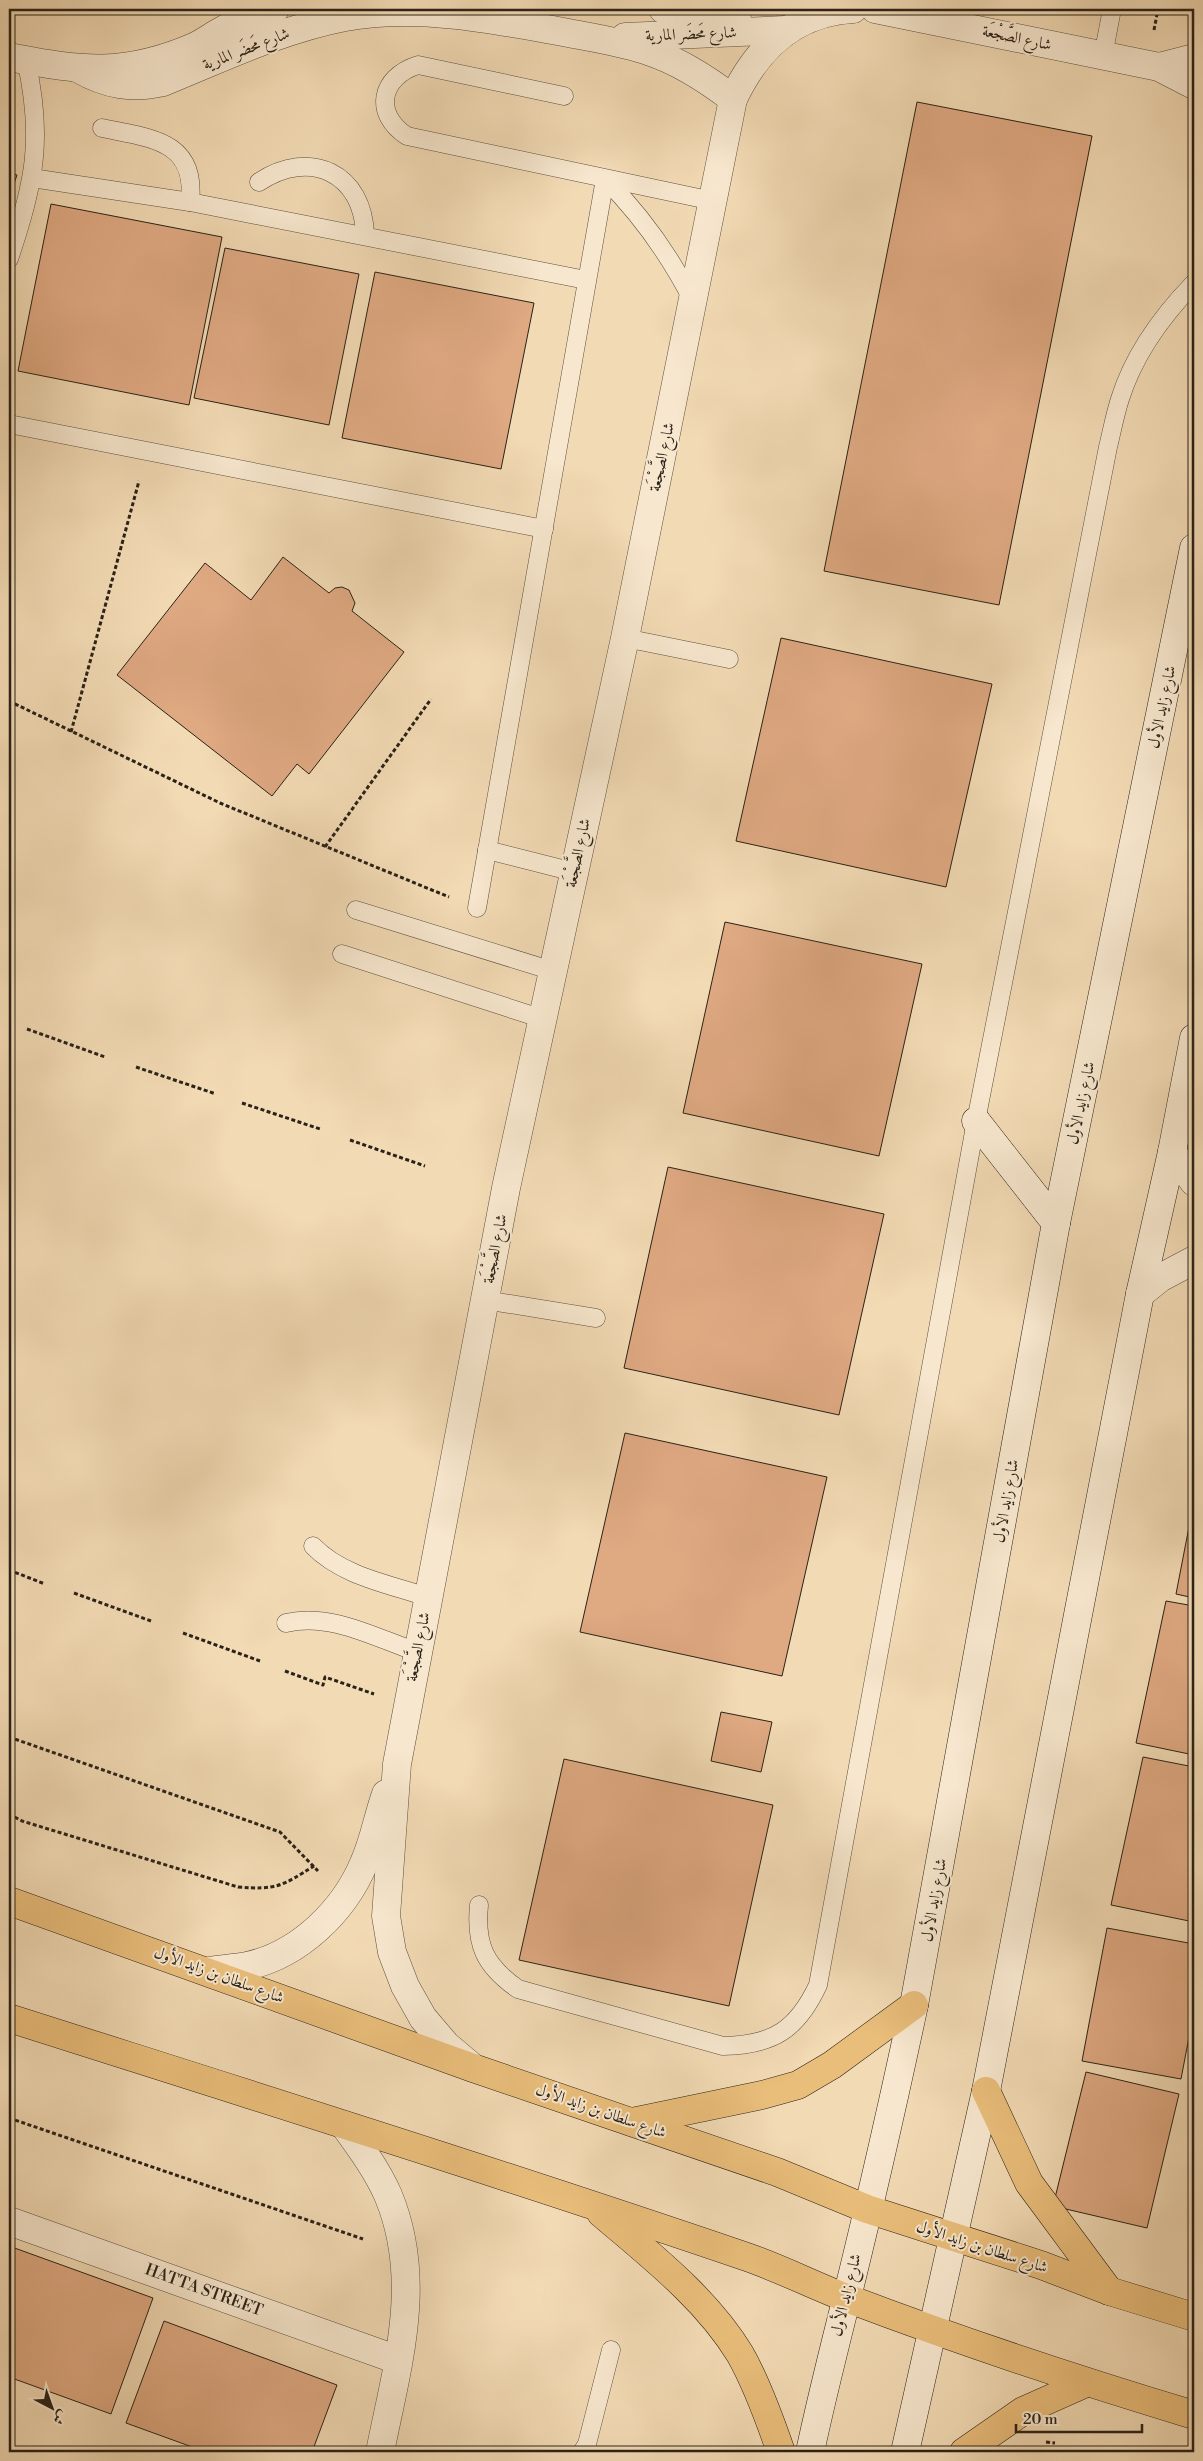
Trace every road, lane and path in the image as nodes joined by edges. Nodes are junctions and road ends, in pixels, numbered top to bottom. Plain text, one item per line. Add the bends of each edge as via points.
1 (663, 9) edge
2 (853, 9) edge
3 (875, 9) edge
4 (1112, 9) edge
5 (256, 11) edge
6 (906, 12) edge
7 (813, 16) junction
8 (786, 30) junction
9 (596, 38) junction
10 (1103, 56) junction
11 (1194, 58) edge
12 (18, 59) edge
13 (1159, 68) junction
14 (79, 69) junction
15 (1194, 85) edge
16 (564, 96) dead end
17 (733, 99) junction
18 (102, 128) dead end
19 (32, 178) junction
20 (605, 179) junction
21 (259, 182) dead end
22 (713, 201) junction
23 (190, 202) junction
24 (365, 236) junction
25 (9, 259) edge
26 (586, 280) junction
27 (1194, 284) edge
28 (693, 301) junction
29 (9, 424) edge
30 (147, 451) junction
31 (544, 529) junction
32 (1194, 548) edge
33 (625, 638) junction
34 (728, 659) dead end
35 (431, 699) dead end
36 (9, 701) edge
37 (71, 732) junction
38 (325, 847) junction
39 (487, 850) junction
40 (574, 872) junction
41 (477, 908) joint
42 (356, 910) dead end
43 (342, 954) dead end
44 (552, 971) junction
45 (543, 1019) junction
46 (27, 1029) dead end
47 (1194, 1038) edge
48 (106, 1056) dead end
49 (136, 1067) dead end
50 (216, 1094) dead end
51 (242, 1103) dead end
52 (976, 1121) junction
53 (320, 1130) dead end
54 (350, 1140) dead end
55 (1172, 1152) junction
56 (425, 1166) dead end
57 (1194, 1182) edge
58 (1056, 1223) junction
59 (1194, 1260) edge
60 (1140, 1294) junction
61 (485, 1300) junction
62 (596, 1318) dead end
63 (313, 1546) dead end
64 (9, 1570) edge
65 (45, 1584) dead end
66 (74, 1594) dead end
67 (427, 1597) junction
68 (151, 1621) dead end
69 (286, 1623) dead end
70 (182, 1633) dead end
71 (417, 1652) junction
72 (260, 1661) dead end
73 (285, 1671) dead end
74 (366, 1691) dead end
75 (9, 1737) edge
76 (397, 1764) junction
77 (9, 1814) edge
78 (314, 1866) junction
79 (345, 1898) junction
80 (9, 1901) edge
81 (479, 1905) dead end
82 (209, 1971) junction
83 (914, 2005) junction
84 (9, 2018) edge
85 (473, 2068) junction
86 (986, 2091) junction
87 (9, 2118) edge
88 (632, 2122) junction
89 (344, 2125) junction
90 (590, 2204) junction
91 (867, 2209) junction
92 (9, 2221) edge
93 (954, 2238) junction
94 (373, 2242) dead end
95 (1109, 2291) junction
96 (847, 2298) junction
97 (1194, 2317) edge
98 (932, 2329) junction
99 (611, 2350) dead end
100 (398, 2360) junction
101 (1086, 2383) junction
102 (1194, 2415) edge
103 (380, 2452) edge
104 (582, 2452) edge
105 (781, 2452) edge
106 (810, 2452) edge
107 (906, 2452) edge
108 (964, 2452) edge

1 - 7 street, شارع مَحضَر المارية via 723,18
2 - 7 street, شارع الصَّجْعَة
3 - 6 street, شارع الصَّجْعَة
4 - 10 lane
5 - 14 street, شارع مَحضَر المارية via 170,57 110,69
6 - 10 street, شارع الصَّجْعَة
7 - 8 street, شارع الصَّجْعَة
8 - 9 street, شارع مَحضَر المارية
8 - 17 street, شارع الصَّجْعَة via 764,49 745,73
9 - 14 street, شارع مَحضَر المارية via 475,18 369,14 282,34 146,86 110,83
9 - 17 street, شارع مَحضَر المارية via 652,52 707,80
10 - 13 street, شارع الصَّجْعَة
11 - 13 street, شارع الصَّجْعَة
12 - 14 street, شارع مَحضَر المارية
12 - 19 lane via 33,89 36,119
13 - 15 street, شارع الصَّجْعَة
16 - 20 lane via 418,65 394,78 387,90 385,103 396,128 407,136
17 - 22 street, شارع الصَّجْعَة
18 - 23 lane via 166,144 177,152 190,172
19 - 23 lane
19 - 25 lane
20 - 22 lane
20 - 26 lane
20 - 28 lane via 655,235
21 - 24 lane via 290,167 307,166 338,177 351,188 360,204
22 - 28 street, شارع الصَّجْعَة
23 - 24 lane
24 - 26 lane
26 - 31 lane
27 - 52 lane via 1169,309 1141,352 1120,398
28 - 33 street, شارع الصَّجْعَة
29 - 30 lane
30 - 31 lane
30 - 37 path
31 - 39 lane
32 - 58 street, شارع زايد الأول
33 - 34 lane
33 - 40 street, شارع الصَّجْعَة
35 - 38 path
36 - 37 path
37 - 38 path
38 - 41 path
39 - 40 lane
39 - 41 lane
40 - 44 street, شارع الصَّجْعَة
42 - 44 lane
43 - 45 lane
44 - 45 street, شارع الصَّجْعَة
45 - 61 street, شارع الصَّجْعَة
46 - 48 path
47 - 55 street
49 - 50 path
51 - 53 path
52 - 58 street
52 - 81 lane via 818,1985 808,2007 792,2026 771,2039 747,2046 723,2046 518,1989 501,1978 488,1962 480,1944
54 - 56 path
55 - 57 street
55 - 60 street
58 - 83 street, شارع زايد الأول
59 - 60 street via 1160,1278
60 - 86 street
61 - 62 lane
61 - 67 street, شارع الصَّجْعَة
63 - 67 lane via 342,1567
64 - 65 path
66 - 68 path
67 - 71 street, شارع الصَّجْعَة
69 - 71 lane via 324,1620
70 - 72 path
71 - 76 street, شارع الصَّجْعَة
73 - 74 path via 323,1684 326,1677
75 - 78 path via 280,1832
76 - 79 street, شارع الصَّجْعَة via 364,1863
76 - 85 street, شارع الصَّجْعَة via 386,1907 392,1952 405,1986 423,2018 446,2045
77 - 78 path via 22,1821 238,1887 269,1889
78 - 79 path
79 - 82 street, شارع الصَّجْعَة via 319,1928 286,1951 249,1965
80 - 82 main road, شارع سلطان بن زايد الأول
82 - 85 main road, شارع سلطان بن زايد الأول
83 - 88 main road via 832,2065 798,2085
83 - 91 street, شارع زايد الأول
84 - 89 main road
85 - 88 main road, شارع سلطان بن زايد الأول
86 - 93 street
86 - 95 main road via 1029,2183
87 - 94 path
88 - 91 main road, شارع سلطان بن زايد الأول via 778,2172
89 - 90 main road
89 - 100 street via 369,2159 388,2195 401,2235 407,2277 406,2318
90 - 96 main road via 749,2258
90 - 105 main road via 662,2265 718,2323 740,2355
91 - 93 main road, شارع سلطان بن زايد الأول
91 - 96 street, شارع زايد الأول
92 - 100 street, HATTA STREET
93 - 95 main road, شارع سلطان بن زايد الأول
93 - 98 street
95 - 97 main road, شارع سلطان بن زايد الأول
96 - 98 main road
96 - 106 street, شارع زايد الأول
98 - 101 main road
98 - 107 street
99 - 104 lane via 587,2444
100 - 103 street
101 - 102 main road
101 - 108 main road via 1023,2411

